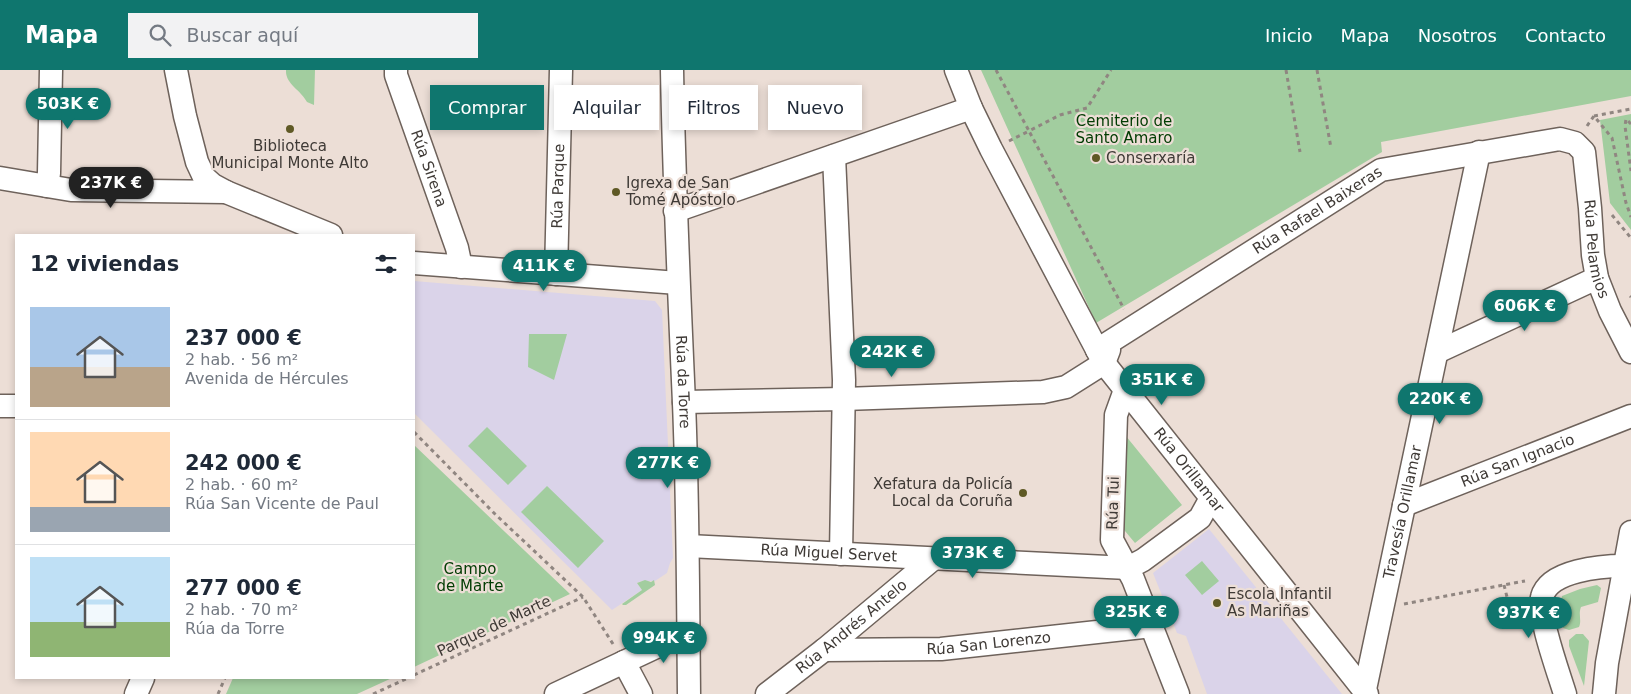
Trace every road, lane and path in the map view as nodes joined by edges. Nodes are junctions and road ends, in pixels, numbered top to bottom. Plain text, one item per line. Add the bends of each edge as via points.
1 (50, 70) edge
2 (176, 70) edge
3 (396, 70) edge
4 (561, 70) edge
5 (672, 70) edge
6 (956, 70) edge
7 (998, 70) edge
8 (1111, 70) edge
9 (1286, 70) edge
10 (1318, 70) edge
11 (971, 108) junction
12 (1631, 109) edge
13 (1594, 116) junction
14 (1631, 124) edge
15 (1028, 131) junction
16 (1016, 137) dead end
17 (1574, 142) junction
18 (1331, 148) dead end
19 (1300, 152) dead end
20 (1479, 152) junction
21 (834, 156) junction
22 (1631, 171) edge
23 (0, 178) edge
24 (47, 186) junction
25 (226, 192) junction
26 (675, 211) junction
27 (1611, 213) dead end
28 (1631, 217) edge
29 (329, 234) edge
30 (1631, 238) edge
31 (415, 263) edge
32 (461, 267) junction
33 (556, 274) junction
34 (1597, 278) junction
35 (678, 283) junction
36 (1136, 326) junction
37 (1105, 351) junction
38 (1437, 352) junction
39 (1631, 352) edge
40 (1126, 390) junction
41 (844, 399) junction
42 (684, 402) junction
43 (0, 406) edge
44 (15, 406) edge
45 (1631, 416) edge
46 (415, 433) edge
47 (1211, 498) junction
48 (1404, 505) junction
49 (1631, 532) edge
50 (688, 546) junction
51 (841, 554) junction
52 (933, 559) junction
53 (1624, 566) junction
54 (1128, 568) junction
55 (1531, 580) dead end
56 (583, 598) junction
57 (1402, 605) dead end
58 (1152, 626) junction
59 (688, 632) junction
60 (824, 650) junction
61 (624, 662) junction
62 (415, 675) edge
63 (144, 679) edge
64 (225, 679) edge
65 (406, 679) edge
66 (1365, 693) edge
67 (136, 694) edge
68 (218, 694) edge
69 (372, 694) edge
70 (556, 694) edge
71 (641, 694) edge
72 (689, 694) edge
73 (767, 694) edge
74 (1178, 694) edge
75 (1565, 694) edge
76 (1604, 694) edge

1 - 24 street
2 - 25 street via 197,162 204,177
3 - 32 street, Rúa Sirena
4 - 33 street, Rúa Parque
5 - 26 street, Rúa da Torre
6 - 11 street, Rúa Orillamar
7 - 15 path
8 - 15 path via 1087,108 1060,115
9 - 19 path
10 - 18 path
11 - 21 street
11 - 37 street, Rúa Orillamar
12 - 13 path
13 - 17 path
13 - 28 path via 1612,138
14 - 22 path via 1626,119
15 - 16 path
15 - 36 path via 1128,318
17 - 20 street, Rúa Rafael Baixeras via 1560,139
17 - 34 street, Rúa Pelamios via 1584,152
20 - 36 street, Rúa Rafael Baixeras via 1381,170
20 - 38 street, Travesía Orillamar
21 - 26 street
21 - 41 street
23 - 24 street
24 - 25 street via 70,190
25 - 29 street
26 - 35 street, Rúa da Torre
27 - 30 path
31 - 32 street
32 - 33 street
33 - 35 street
34 - 38 street
34 - 39 street, Rúa Pelamios
35 - 42 street, Rúa da Torre
36 - 37 street, Rúa Rafael Baixeras
37 - 40 street, Rúa Orillamar
37 - 41 street, Rúa Rafael Baixeras via 1066,387 1043,392
38 - 48 street, Travesía Orillamar
40 - 47 street, Rúa Orillamar
40 - 54 street, Rúa Tui via 1116,415 1112,540
41 - 42 street, Rúa Rafael Baixeras
41 - 51 street
42 - 50 street, Rúa da Torre
43 - 44 street
45 - 48 street, Rúa San Ignacio
46 - 56 path
47 - 54 street via 1200,518 1144,560
47 - 66 street, Rúa Orillamar
48 - 66 street, Travesía Orillamar
49 - 53 street
50 - 51 street, Rúa Miguel Servet
50 - 59 street, Rúa da Torre
51 - 52 street, Rúa Miguel Servet
52 - 54 street, Rúa Miguel Servet
52 - 60 street, Rúa Andrés Antelo
53 - 75 street via 1604,566 1564,575 1553,581 1542,596 1541,612
53 - 76 street
54 - 58 street, Rúa Tui
55 - 57 path
56 - 61 path
56 - 62 path, Parque de Marte
58 - 60 street, Rúa San Lorenzo via 941,649
58 - 74 street, Rúa Tui
59 - 61 street
59 - 72 street, Rúa da Torre
60 - 73 street, Rúa Andrés Antelo
61 - 70 street
61 - 71 street
63 - 67 street
64 - 68 path
65 - 69 path

